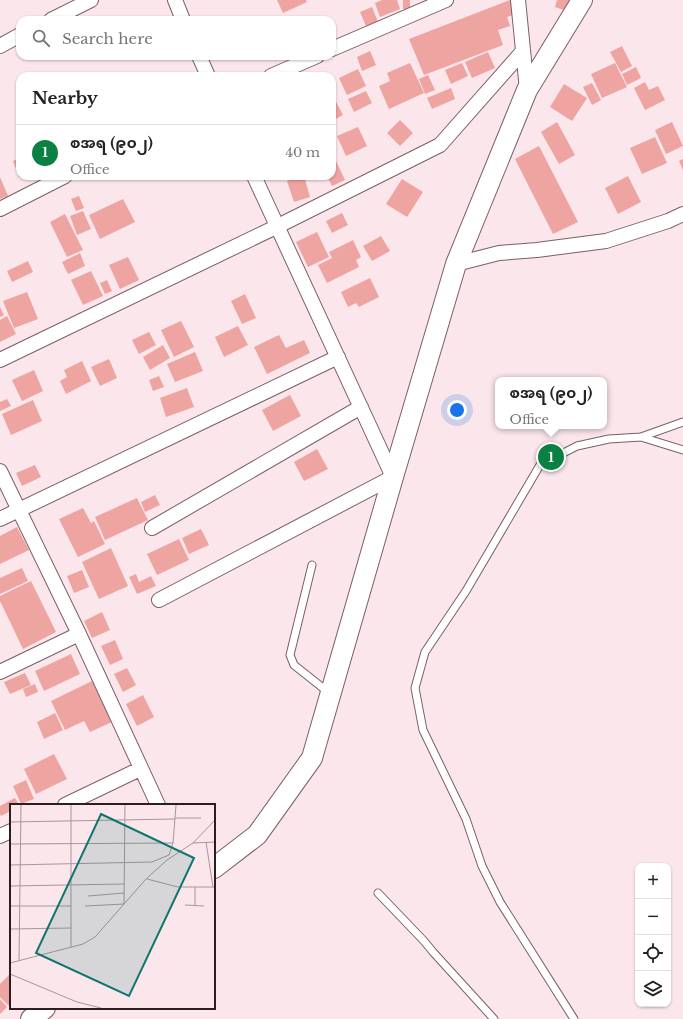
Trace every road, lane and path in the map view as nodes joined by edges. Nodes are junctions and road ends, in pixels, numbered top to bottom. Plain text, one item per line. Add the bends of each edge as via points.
1 (90, 0) edge
2 (174, 0) edge
3 (446, 0) edge
4 (518, 0) edge
5 (582, 0) edge
6 (59, 16) edge
7 (181, 16) edge
8 (16, 38) edge
9 (0, 46) edge
10 (336, 47) edge
11 (523, 51) junction
12 (201, 60) edge
13 (308, 60) edge
14 (206, 72) edge
15 (280, 72) edge
16 (527, 90) junction
17 (57, 180) edge
18 (256, 180) edge
19 (0, 209) edge
20 (683, 214) edge
21 (278, 226) junction
22 (456, 264) junction
23 (338, 357) junction
24 (0, 360) edge
25 (361, 407) junction
26 (683, 422) edge
27 (641, 437) junction
28 (683, 450) edge
29 (0, 471) edge
30 (393, 477) junction
31 (18, 511) junction
32 (0, 519) edge
33 (152, 528) dead end
34 (312, 565) dead end
35 (159, 600) dead end
36 (79, 634) junction
37 (0, 672) edge
38 (330, 694) junction
39 (140, 769) junction
40 (67, 804) edge
41 (158, 804) edge
42 (10, 831) edge
43 (0, 836) edge
44 (215, 867) edge
45 (378, 893) dead end
46 (43, 1009) edge
47 (31, 1019) edge
48 (494, 1019) edge
49 (574, 1019) edge

1 - 6 street
2 - 7 street
3 - 10 street
4 - 11 street
5 - 16 street
8 - 9 street
11 - 16 street
11 - 21 street via 440,145
12 - 14 street
13 - 15 street
16 - 22 street
17 - 19 street
18 - 21 street
20 - 22 street via 606,241 499,253
21 - 23 street
21 - 24 street
22 - 30 street
23 - 25 street
23 - 31 street
25 - 30 street
25 - 33 street
26 - 27 lane
27 - 28 lane
27 - 49 lane via 609,439 577,446 540,465 466,591 425,652 415,688 423,730 466,818 482,866 500,902
29 - 31 street
30 - 35 street
30 - 38 street
31 - 32 street
31 - 36 street
34 - 38 lane via 290,655 294,665
36 - 37 street
36 - 39 street
38 - 44 street via 312,758 257,835
39 - 40 street
39 - 41 street
42 - 43 street
45 - 48 lane
46 - 47 street

